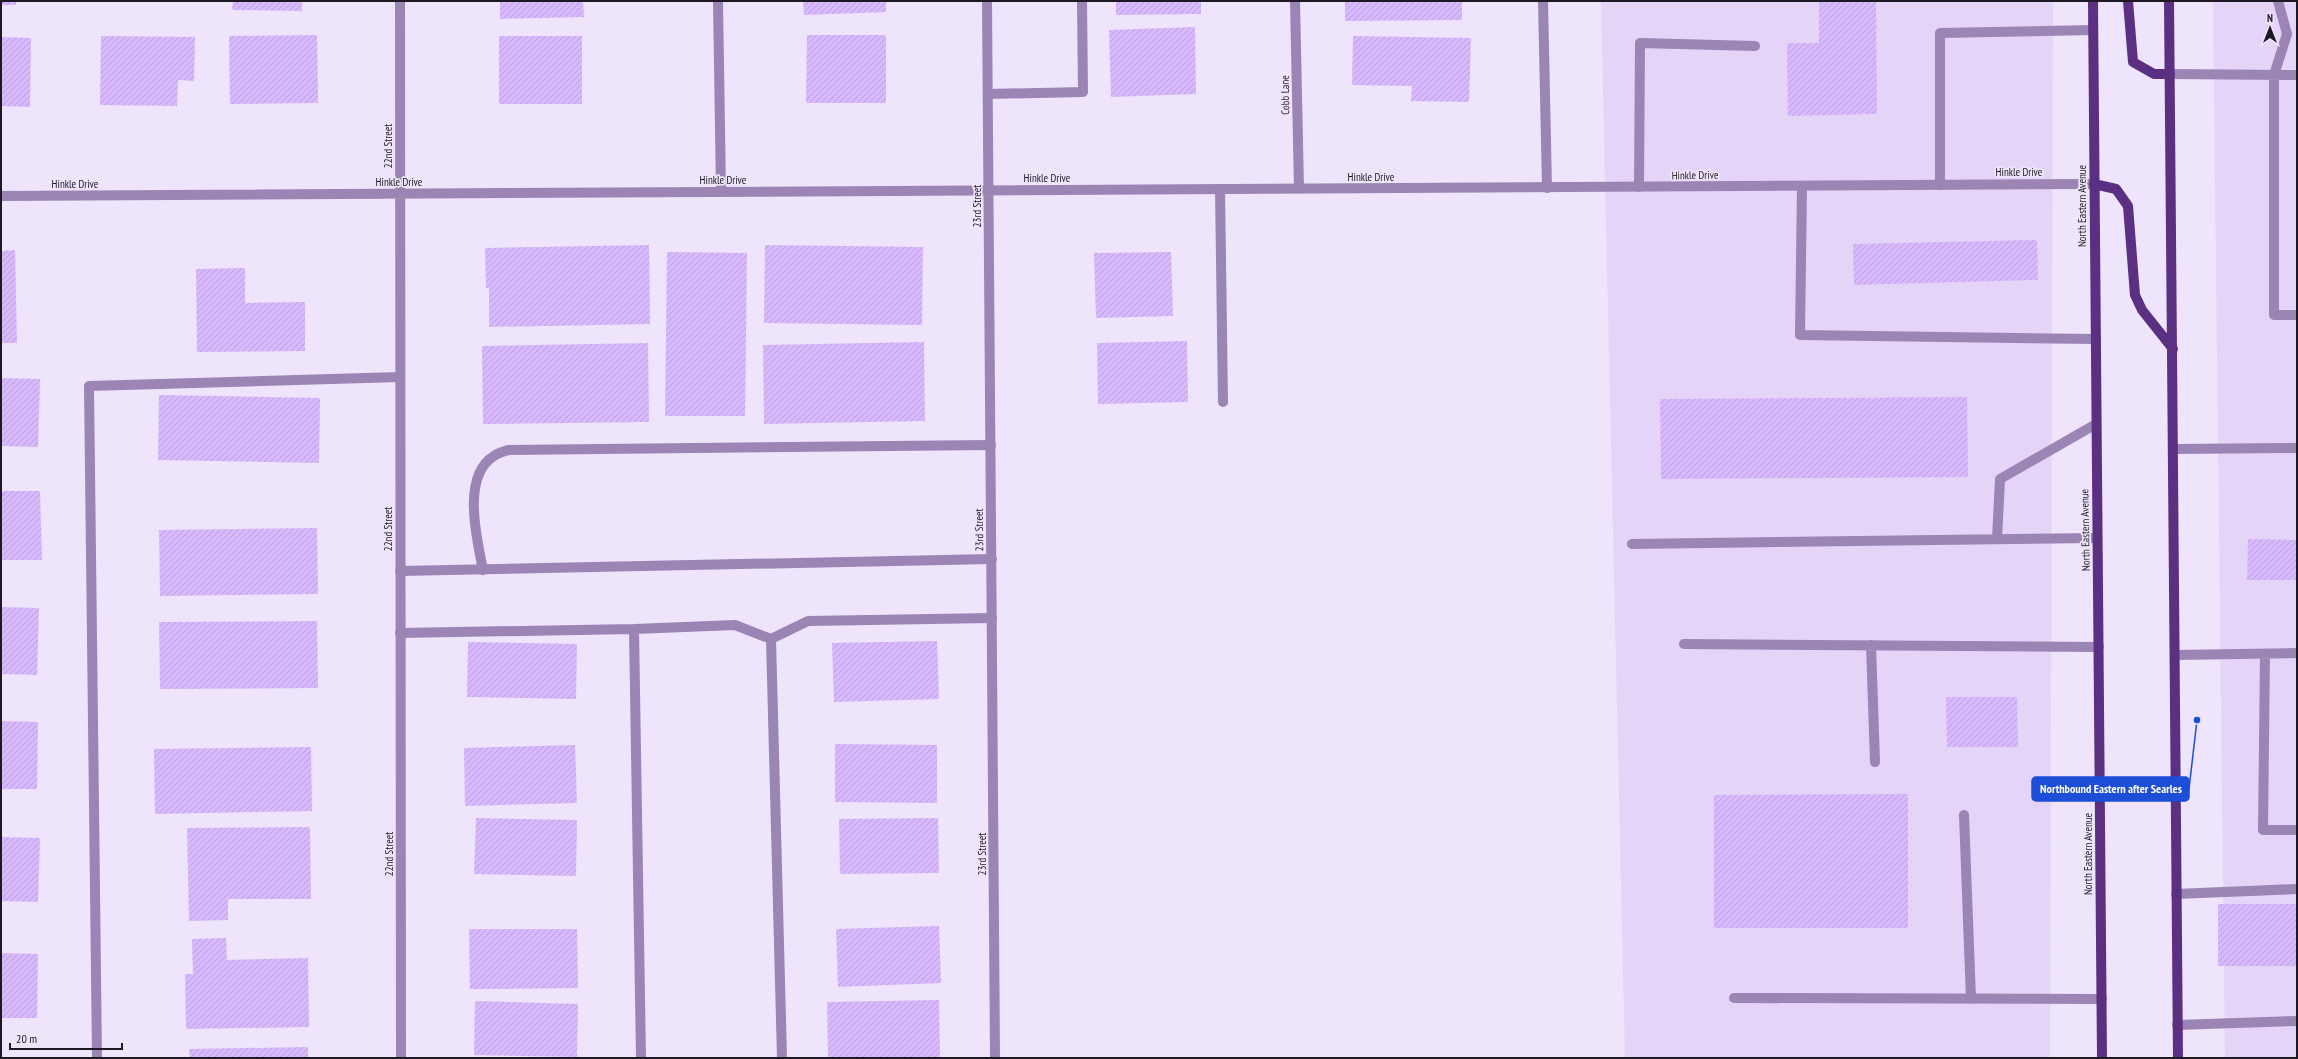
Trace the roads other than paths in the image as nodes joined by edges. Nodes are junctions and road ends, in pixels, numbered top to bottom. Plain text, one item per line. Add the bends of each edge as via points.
1 (400, 1) edge
2 (718, 1) edge
3 (988, 1) edge
4 (1082, 1) edge
5 (1296, 1) edge
6 (1543, 1) edge
7 (2093, 1) edge
8 (2128, 1) edge
9 (2169, 1) edge
10 (2278, 1) edge
11 (2093, 30) junction
12 (1755, 46) dead end
13 (2170, 74) junction
14 (2274, 75) junction
15 (2297, 75) edge
16 (988, 94) junction
17 (2094, 184) junction
18 (1940, 185) junction
19 (1802, 186) junction
20 (1639, 187) junction
21 (1547, 188) junction
22 (1220, 189) junction
23 (1299, 189) junction
24 (989, 190) junction
25 (721, 192) junction
26 (400, 194) junction
27 (1, 196) edge
28 (2297, 315) edge
29 (2096, 339) junction
30 (2173, 349) junction
31 (400, 377) junction
32 (1223, 402) dead end
33 (2096, 424) junction
34 (991, 446) junction
35 (2297, 448) edge
36 (2174, 449) junction
37 (2097, 538) junction
38 (1997, 539) junction
39 (1632, 544) dead end
40 (992, 559) junction
41 (483, 570) junction
42 (400, 571) junction
43 (992, 618) junction
44 (634, 629) junction
45 (400, 633) junction
46 (771, 639) junction
47 (1684, 644) dead end
48 (1871, 645) junction
49 (2099, 647) junction
50 (2297, 653) edge
51 (2265, 654) junction
52 (2175, 655) junction
53 (1875, 762) dead end
54 (1964, 815) dead end
55 (2297, 830) edge
56 (2297, 890) edge
57 (2176, 894) junction
58 (1734, 998) dead end
59 (1971, 998) junction
60 (2102, 999) junction
61 (2297, 1021) edge
62 (2178, 1025) junction
63 (97, 1058) edge
64 (401, 1058) edge
65 (641, 1058) edge
66 (782, 1058) edge
67 (995, 1058) edge
68 (2102, 1058) edge
69 (2178, 1058) edge

1 - 26 street, 22nd Street
2 - 25 street
3 - 16 street, 23rd Street
4 - 16 street via 1083,92
5 - 23 street, Cobb Lane
6 - 21 street
7 - 11 main road, North Eastern Avenue
8 - 13 main road via 2134,62 2154,74
9 - 13 main road
10 - 14 street via 2287,34
11 - 17 main road, North Eastern Avenue
11 - 18 street via 1940,33
12 - 20 street via 1640,43
13 - 14 street
13 - 30 main road
14 - 15 street
14 - 28 street via 2274,314
16 - 24 street, 23rd Street
17 - 18 street, Hinkle Drive
17 - 29 main road, North Eastern Avenue
17 - 30 main road via 2116,189 2128,206 2134,295 2142,310
18 - 19 street, Hinkle Drive
19 - 20 street, Hinkle Drive
19 - 29 street via 1800,335
20 - 21 street, Hinkle Drive
21 - 23 street, Hinkle Drive
22 - 23 street, Hinkle Drive
22 - 24 street, Hinkle Drive
22 - 32 street
24 - 25 street, Hinkle Drive
24 - 34 street, 23rd Street
25 - 26 street, Hinkle Drive
26 - 27 street, Hinkle Drive
26 - 31 street, 22nd Street
29 - 33 main road, North Eastern Avenue
30 - 36 main road
31 - 42 street, 22nd Street
31 - 63 street via 89,386
33 - 37 main road, North Eastern Avenue
33 - 38 street via 2000,479
34 - 40 street, 23rd Street
34 - 41 street via 508,450 493,456 480,473 474,495 474,524
35 - 36 street
36 - 52 main road
37 - 38 street
37 - 49 main road, North Eastern Avenue
38 - 39 street
40 - 41 street
40 - 43 street, 23rd Street
41 - 42 street
42 - 45 street, 22nd Street
43 - 46 street via 808,621
43 - 67 street, 23rd Street
44 - 45 street
44 - 46 street via 735,625
44 - 65 street
45 - 64 street, 22nd Street
46 - 66 street
47 - 48 street
48 - 49 street
48 - 53 street
49 - 60 main road, North Eastern Avenue
50 - 51 street
51 - 52 street
51 - 55 street via 2263,830
52 - 57 main road
54 - 59 street
56 - 57 street
57 - 62 main road
58 - 59 street
59 - 60 street
60 - 68 main road, North Eastern Avenue
61 - 62 street
62 - 69 main road

